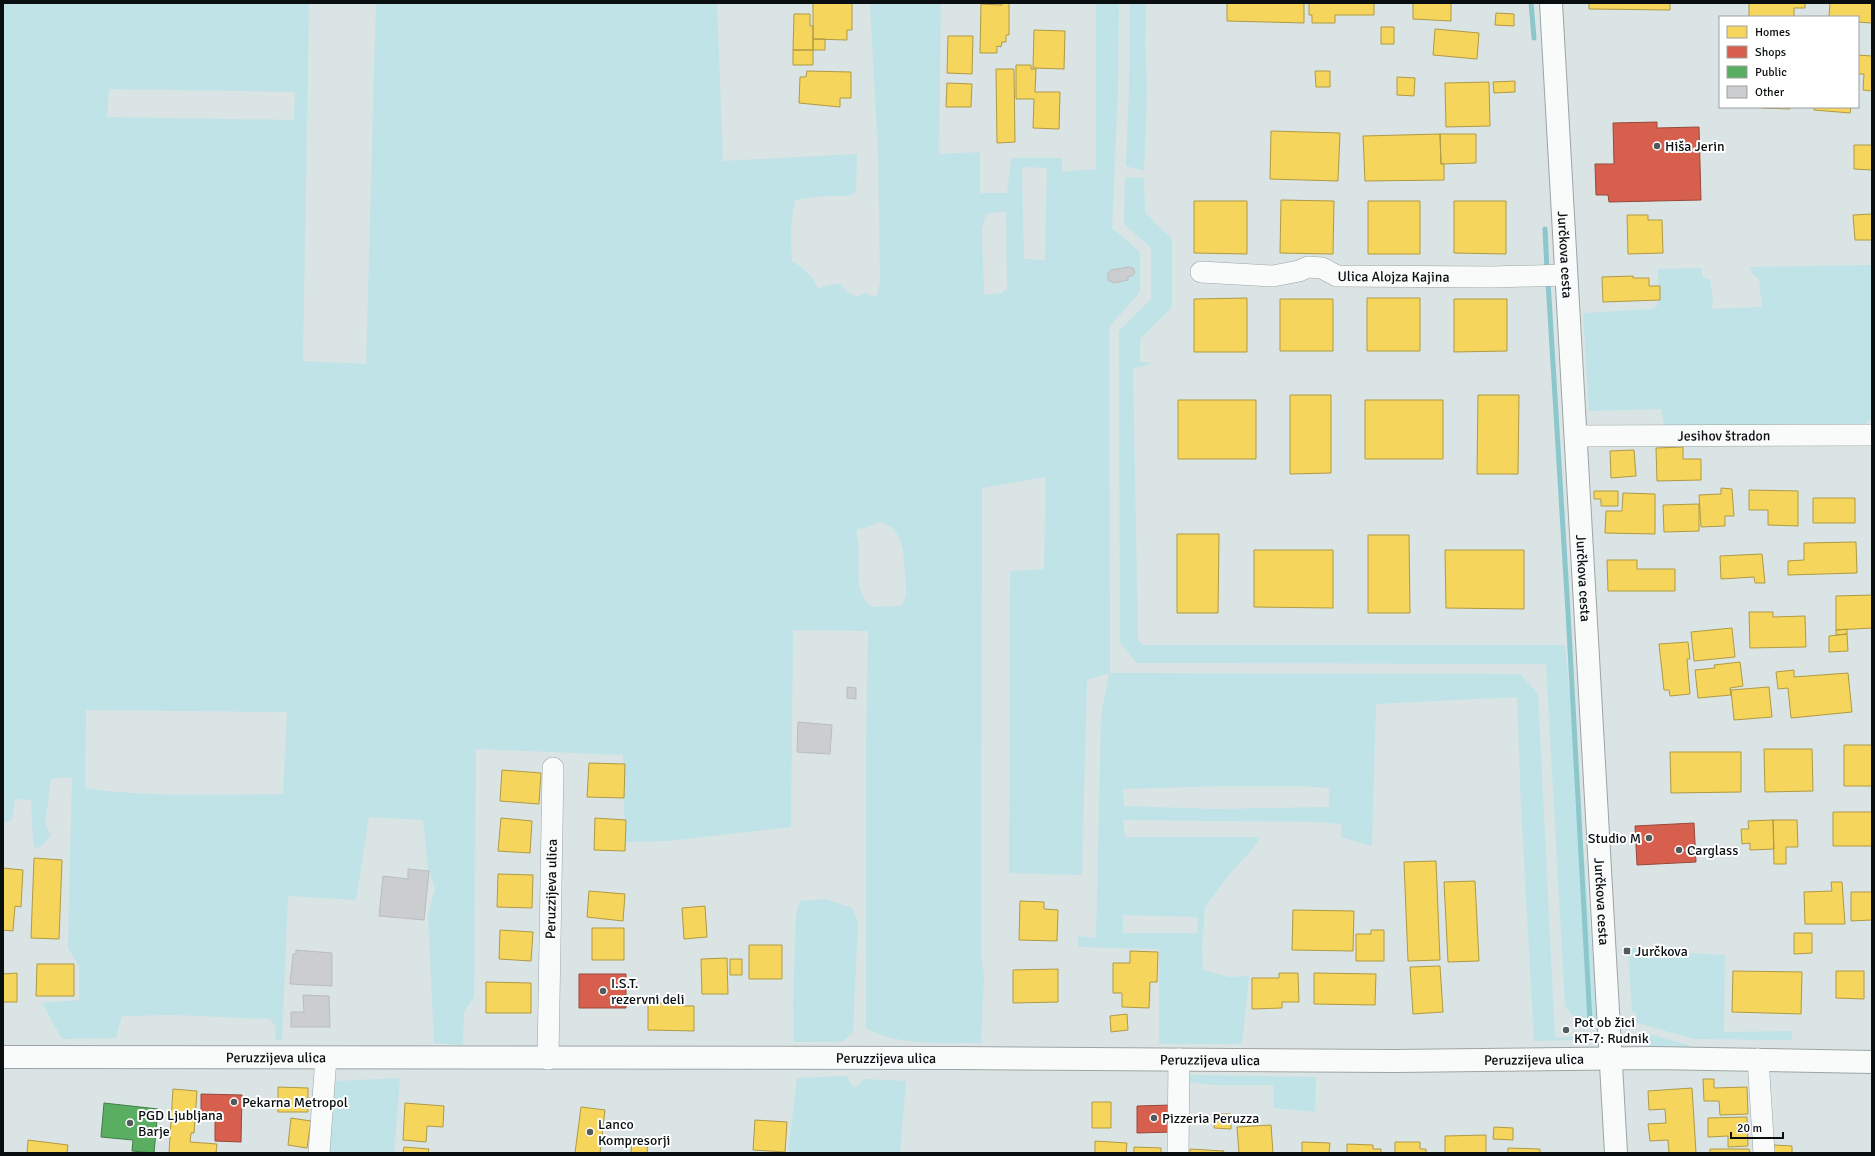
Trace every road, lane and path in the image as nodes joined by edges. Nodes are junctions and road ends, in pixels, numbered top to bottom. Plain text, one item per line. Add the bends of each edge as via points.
1 (1551, 3) edge
2 (1201, 272) dead end
3 (1552, 275) junction
4 (1872, 435) edge
5 (1576, 436) junction
6 (553, 768) dead end
7 (3, 1058) edge
8 (326, 1058) junction
9 (548, 1059) junction
10 (1179, 1059) junction
11 (1612, 1059) junction
12 (1758, 1059) junction
13 (1872, 1062) edge
14 (319, 1153) edge
15 (1178, 1153) edge
16 (1616, 1153) edge
17 (1764, 1153) edge

1 - 3 main road, Jurčkova cesta
2 - 3 street, Ulica Alojza Kajina via 1273,276 1308,267 1322,268 1337,276
3 - 5 main road, Jurčkova cesta
4 - 5 street, Jesihov štradon
5 - 11 main road, Jurčkova cesta
6 - 9 street, Peruzzijeva ulica
7 - 8 main road, Peruzzijeva ulica
8 - 9 main road, Peruzzijeva ulica
8 - 14 street
9 - 10 main road, Peruzzijeva ulica
10 - 11 main road, Peruzzijeva ulica
10 - 15 street
11 - 12 main road, Peruzzijeva ulica
11 - 16 main road, Jurčkova cesta
12 - 13 main road, Peruzzijeva ulica
12 - 17 street

